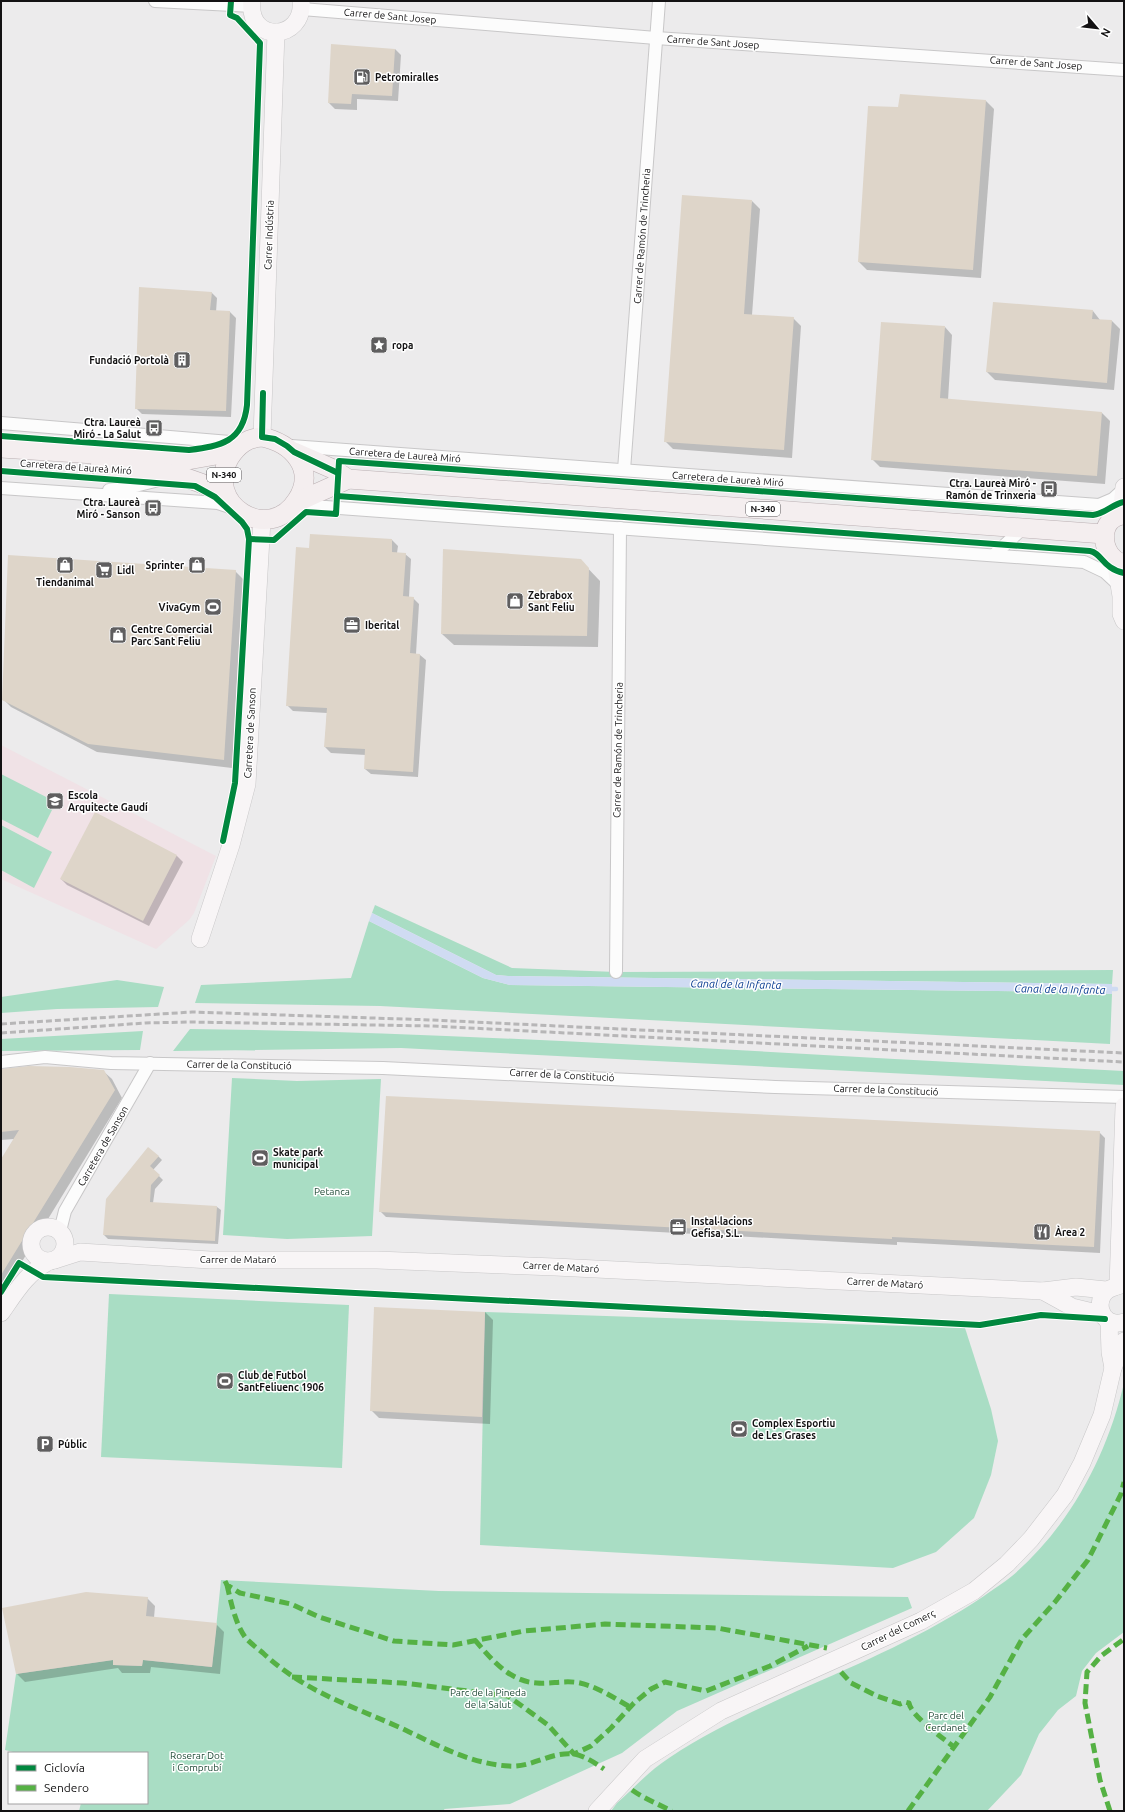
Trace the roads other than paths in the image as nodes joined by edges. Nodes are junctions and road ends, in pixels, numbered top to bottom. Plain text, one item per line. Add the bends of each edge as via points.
1 (155, 1) edge
2 (659, 1) edge
3 (252, 4) edge
4 (301, 5) edge
5 (276, 32) junction
6 (656, 38) junction
7 (1124, 70) edge
8 (1, 423) edge
9 (262, 437) junction
10 (238, 447) junction
11 (1, 448) edge
12 (290, 449) junction
13 (1, 460) edge
14 (624, 470) junction
15 (180, 475) junction
16 (348, 479) junction
17 (1, 488) edge
18 (1124, 488) edge
19 (56, 492) junction
20 (232, 503) junction
21 (1099, 505) junction
22 (292, 507) junction
23 (1123, 515) edge
24 (262, 520) junction
25 (620, 528) junction
26 (1023, 528) junction
27 (1104, 534) junction
28 (994, 555) junction
29 (1119, 562) edge
30 (1119, 585) junction
31 (1124, 622) edge
32 (200, 939) dead end
33 (616, 972) dead end
34 (1, 1062) edge
35 (150, 1063) junction
36 (1124, 1097) edge
37 (1124, 1106) edge
38 (62, 1234) junction
39 (32, 1249) junction
40 (80, 1252) junction
41 (52, 1260) junction
42 (28, 1275) junction
43 (1116, 1288) edge
44 (1042, 1291) junction
45 (1, 1313) edge
46 (1112, 1319) edge
47 (1124, 1341) edge
48 (1113, 1368) junction
49 (597, 1811) edge

1 - 3 street
2 - 6 street, Carrer de Ramón de Trincheria
3 - 5 street via 253,15 261,28
4 - 5 street via 300,16 295,23 288,29
4 - 6 street, Carrer de Sant Josep
5 - 9 street, Carrer Indústria
6 - 7 street, Carrer de Sant Josep
6 - 14 street, Carrer de Ramón de Trincheria
8 - 10 street
9 - 10 main road, N-340 via 252,438
9 - 12 main road, N-340 via 275,439
10 - 11 main road, Carretera de Laureà Miró / N-340 via 188,460
10 - 20 main road, N-340 via 224,469 223,482
12 - 14 street, Carretera de Laureà Miró
12 - 16 main road, N-340
12 - 22 main road via 300,462 304,474 303,488
13 - 15 main road, Carretera de Laureà Miró / N-340
14 - 21 street, Carretera de Laureà Miró
15 - 19 street, Carretera de Laureà Miró via 123,489 85,488
15 - 20 main road, Carretera de Laureà Miró / N-340 via 200,482
16 - 22 main road, N-340 via 318,491
16 - 26 main road, N-340
17 - 19 street, Carretera de Laureà Miró
18 - 21 street via 1113,499
18 - 23 street
19 - 20 street, Carretera de Laureà Miró
20 - 24 main road, N-340 via 248,516
21 - 23 street, Carretera de Laureà Miró
22 - 24 main road, N-340 via 281,516
22 - 25 street via 312,506
23 - 27 main road via 1112,519 1107,524
24 - 32 street, Carretera de Sanson via 247,784 231,845
25 - 28 street
25 - 33 street, Carrer de Ramón de Trincheria
26 - 27 main road, N-340
26 - 28 street
27 - 29 main road via 1107,551
28 - 30 street via 1084,562 1105,572
29 - 30 street
30 - 31 street
34 - 35 street, Carrer de la Constitució via 45,1058
35 - 36 street, Carrer de la Constitució via 383,1068 775,1087
35 - 38 street, Carretera de Sanson via 65,1211
37 - 43 street
38 - 39 street via 48,1227 39,1230 32,1240
38 - 40 street
38 - 41 street via 64,1250
39 - 41 street via 41,1260
39 - 42 street
40 - 41 street, Carrer de Mataró
40 - 44 street, Carrer de Mataró via 210,1260 369,1260 548,1266
41 - 42 street, Carrer de Mataró
42 - 45 street
43 - 44 street, Carrer de Mataró via 1076,1287
43 - 46 street, Carrer del Comerç via 1100,1301
44 - 46 street, Carrer de Mataró via 1072,1307
46 - 48 street, Carrer del Comerç via 1110,1352
47 - 48 street, Carrer del Comerç
48 - 49 street, Carrer del Comerç via 1102,1415 1065,1495 1031,1539 1007,1564 974,1591 921,1621 721,1711 645,1759

